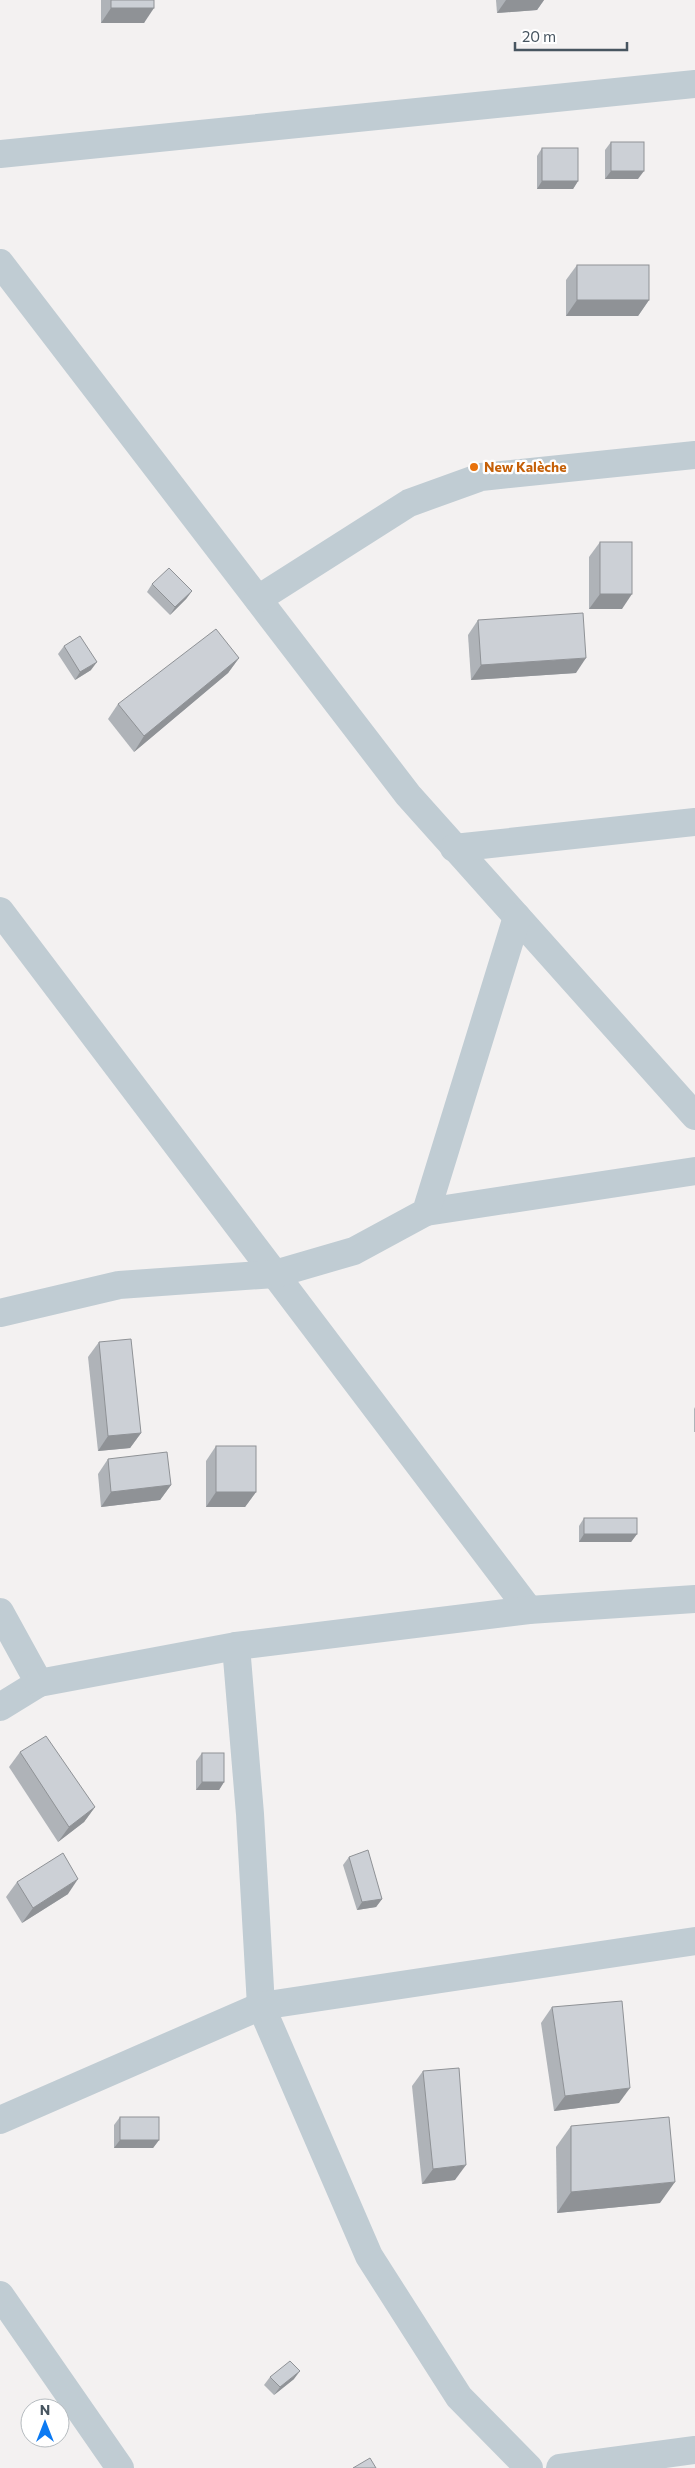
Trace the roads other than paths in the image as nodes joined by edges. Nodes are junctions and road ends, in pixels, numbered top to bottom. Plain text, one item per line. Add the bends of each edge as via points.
1 (695, 84) edge
2 (0, 154) edge
3 (0, 263) edge
4 (695, 454) edge
5 (258, 599) junction
6 (695, 822) edge
7 (454, 848) junction
8 (0, 911) edge
9 (517, 917) junction
10 (695, 1116) edge
11 (695, 1171) edge
12 (426, 1212) junction
13 (275, 1274) junction
14 (0, 1313) edge
15 (695, 1599) edge
16 (529, 1610) junction
17 (0, 1612) edge
18 (236, 1646) junction
19 (38, 1683) junction
20 (0, 1707) edge
21 (695, 1941) edge
22 (261, 2006) junction
23 (0, 2120) edge
24 (0, 2295) edge
25 (695, 2450) edge
26 (120, 2468) edge
27 (530, 2468) edge
28 (560, 2468) edge

1 - 2 street
3 - 5 street
4 - 5 street via 480,477 408,504
5 - 7 street via 408,795
6 - 7 street
7 - 9 street
8 - 13 street
9 - 10 street
9 - 12 street
11 - 12 street
12 - 13 street via 354,1251
13 - 14 street via 118,1285
13 - 16 street
15 - 16 street
16 - 18 street
17 - 19 street
18 - 19 street
18 - 22 street
19 - 20 street
21 - 22 street
22 - 23 street
22 - 27 street via 369,2256 459,2397
24 - 26 street
25 - 28 street

